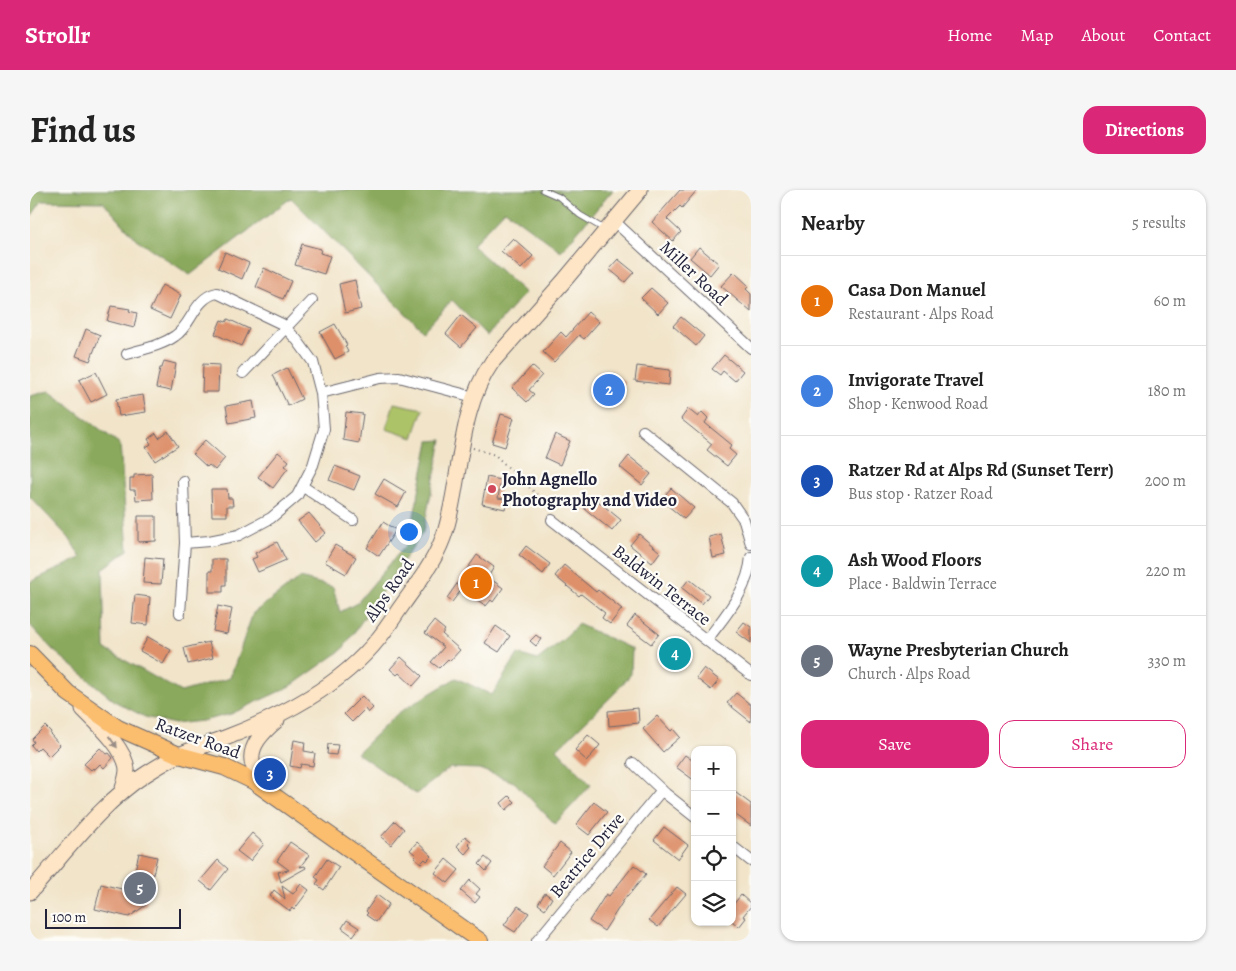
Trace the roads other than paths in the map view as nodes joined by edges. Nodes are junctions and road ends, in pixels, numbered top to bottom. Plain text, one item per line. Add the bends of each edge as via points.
1 (543, 190) edge
2 (640, 190) edge
3 (610, 226) junction
4 (312, 300) dead end
5 (286, 328) junction
6 (751, 348) edge
7 (127, 354) dead end
8 (243, 373) dead end
9 (321, 393) junction
10 (474, 397) junction
11 (643, 431) dead end
12 (183, 481) dead end
13 (302, 486) junction
14 (353, 520) dead end
15 (552, 520) road end
16 (185, 543) junction
17 (751, 544) edge
18 (751, 557) edge
19 (180, 613) dead end
20 (707, 640) junction
21 (30, 654) edge
22 (751, 675) edge
23 (68, 693) junction
24 (290, 710) junction
25 (179, 755) junction
26 (633, 763) dead end
27 (662, 790) junction
28 (122, 792) junction
29 (271, 792) junction
30 (691, 814) edge
31 (736, 849) edge
32 (751, 861) edge
33 (30, 892) edge
34 (480, 941) edge
35 (537, 941) edge

1 - 3 lane via 559,197 580,215
2 - 3 main road, Alps Road
3 - 6 street, Miller Road
3 - 10 main road, Alps Road via 492,362
4 - 5 street
5 - 7 street via 217,293 207,295 177,336 160,345
5 - 8 street
5 - 9 street via 313,362
9 - 10 street via 380,378 399,377
9 - 13 street via 324,429 313,465
10 - 24 main road, Alps Road via 446,528 424,575 379,638 358,661
11 - 17 street via 732,504 744,520
12 - 16 street
13 - 14 street
13 - 16 street via 296,496 271,518 239,535
15 - 20 street, Baldwin Terrace
16 - 19 street
18 - 20 street via 736,602
20 - 22 street, Baldwin Terrace
21 - 23 main road, Ratzer Road
23 - 25 main road, Ratzer Road via 118,728
23 -> 28 main road via 124,757 127,768
24 - 25 main road, Alps Road
24 - 29 main road via 266,729 252,753 253,765
25 - 28 main road, Alps Road via 145,774
25 - 29 main road, Ratzer Road via 225,768
26 - 27 street
27 - 30 street
27 - 35 street, Beatrice Drive
28 - 33 main road, Alps Road
29 - 34 main road, Ratzer Road
31 - 32 street

